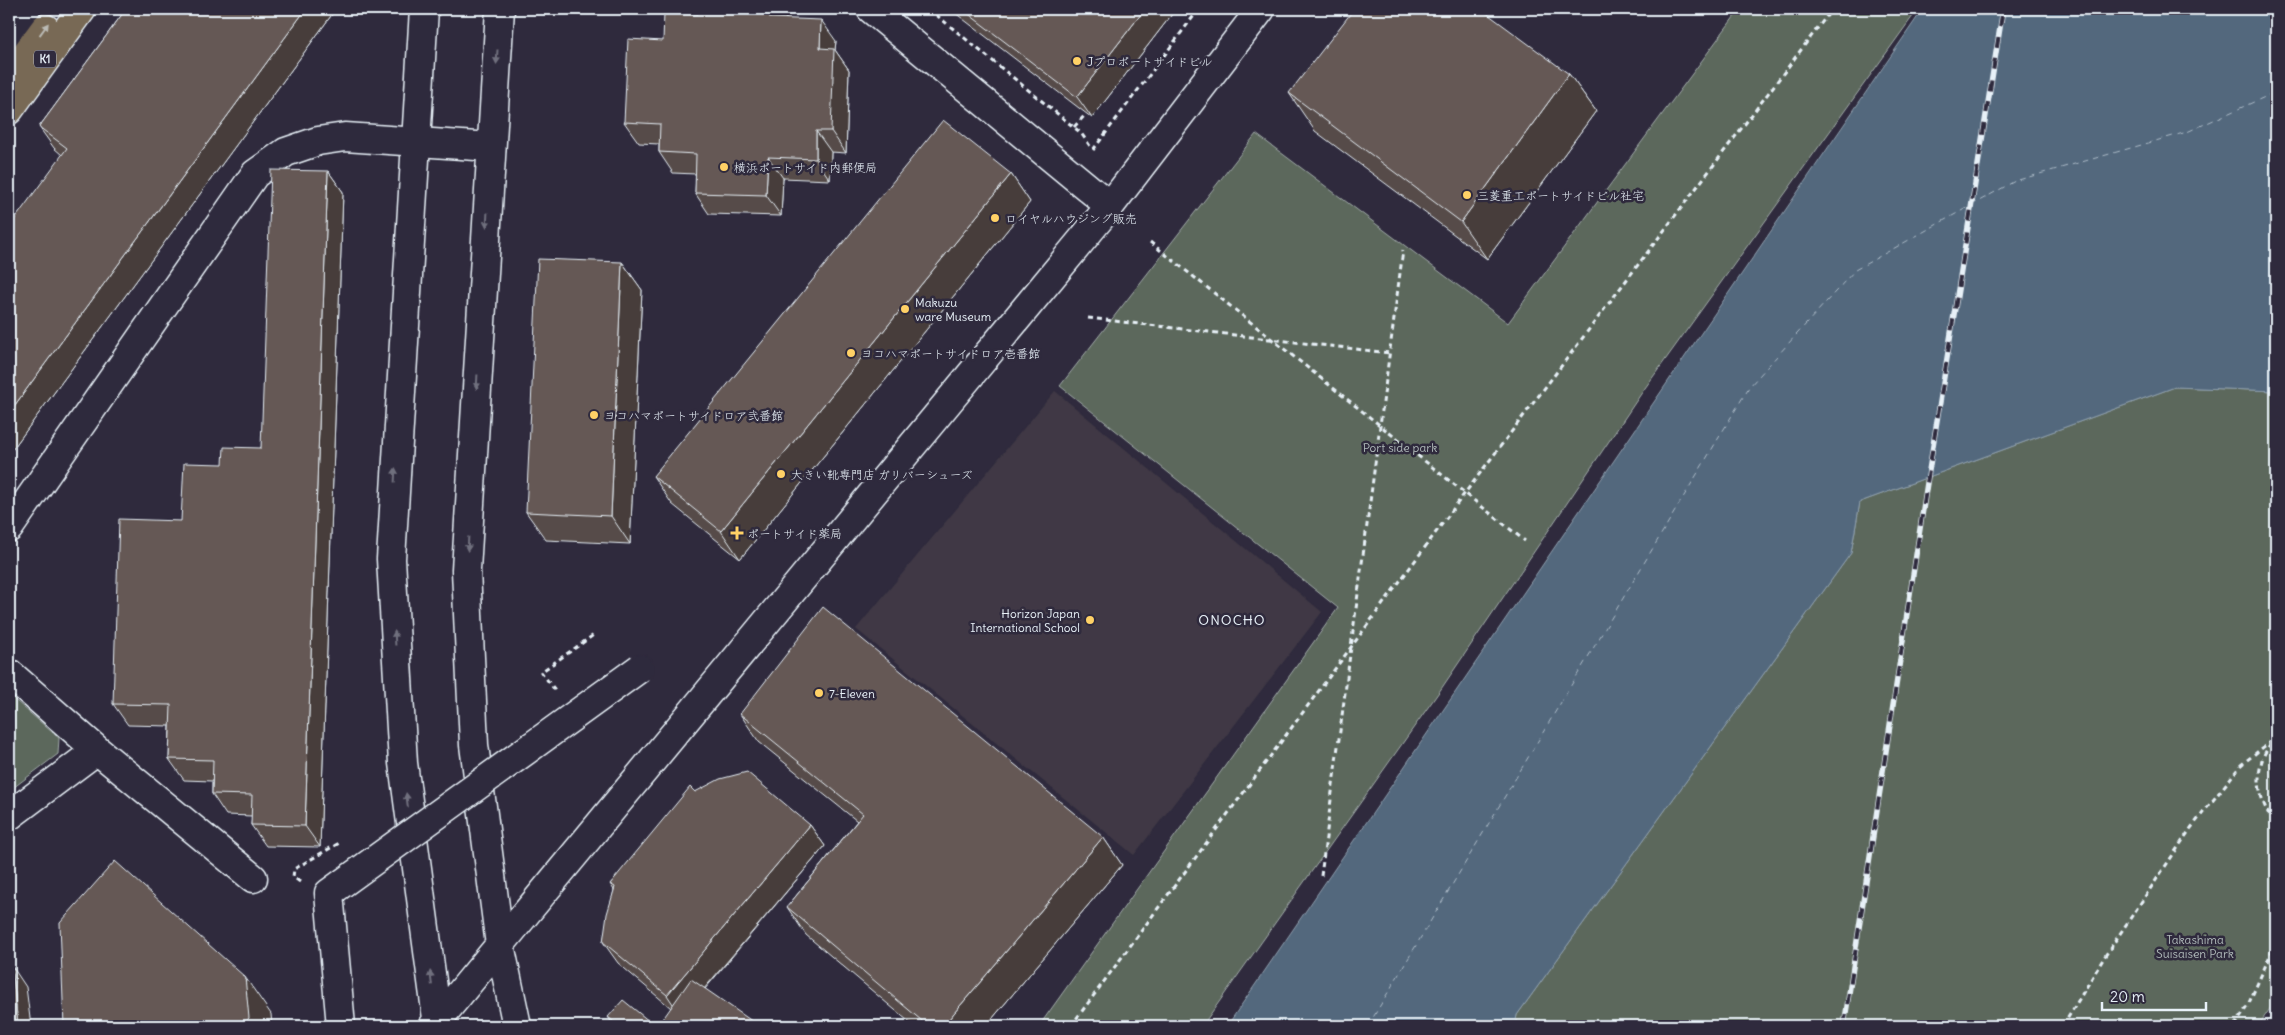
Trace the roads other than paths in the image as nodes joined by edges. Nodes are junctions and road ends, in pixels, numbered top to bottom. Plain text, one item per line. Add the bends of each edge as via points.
1 (26, 9) edge
2 (58, 9) edge
3 (82, 9) edge
4 (87, 9) edge
5 (424, 9) edge
6 (500, 9) edge
7 (871, 9) edge
8 (1261, 9) edge
9 (9, 33) edge
10 (9, 77) edge
11 (9, 110) edge
12 (9, 116) edge
13 (414, 142) junction
14 (491, 147) junction
15 (1110, 206) junction
16 (9, 528) edge
17 (640, 668) dead end
18 (9, 673) edge
19 (97, 750) junction
20 (9, 816) edge
21 (253, 878) dead end
22 (500, 945) junction
23 (436, 1025) edge
24 (341, 1026) edge
25 (517, 1026) edge

1 - 9 street
10 -> 2 highway, K1
3 - 11 highway, K1
4 - 12 street
5 - 13 street
6 -> 14 street
7 - 15 street
8 - 15 street
13 - 14 street
13 - 16 street via 345,137 318,141 286,152 255,174
23 -> 13 street via 403,763 391,559
14 -> 22 street via 466,570 474,745
15 - 22 street
17 - 24 street, bridge via 329,893
18 - 19 street
19 - 20 street
19 - 21 street
22 - 23 street
22 - 25 street

